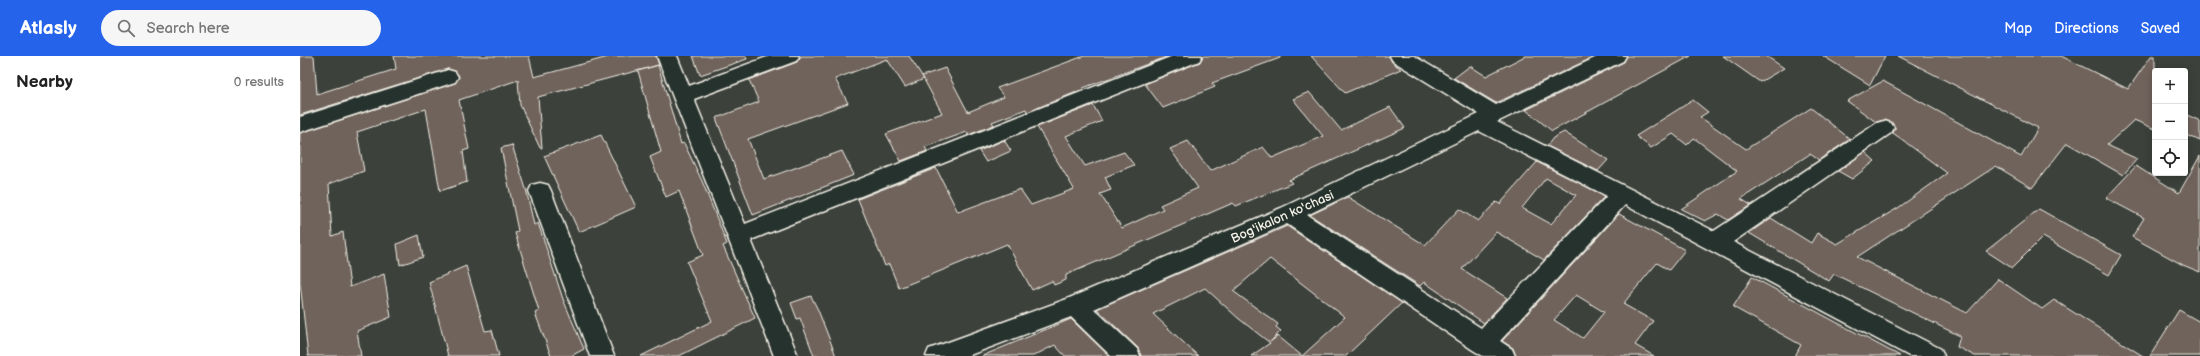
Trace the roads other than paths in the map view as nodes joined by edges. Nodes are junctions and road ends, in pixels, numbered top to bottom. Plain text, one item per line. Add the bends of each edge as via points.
1 (667, 56) edge
2 (789, 56) edge
3 (1192, 56) edge
4 (1400, 56) edge
5 (1616, 56) edge
6 (448, 77) dead end
7 (683, 96) junction
8 (1487, 119) junction
9 (300, 125) edge
10 (1884, 128) dead end
11 (540, 191) dead end
12 (1622, 194) junction
13 (1289, 214) junction
14 (738, 236) junction
15 (1714, 243) junction
16 (1075, 306) junction
17 (1482, 343) junction
18 (602, 356) edge
19 (786, 356) edge
20 (938, 356) edge
21 (1128, 356) edge
22 (1503, 356) edge
23 (1932, 356) edge

1 - 7 street
2 - 7 street
3 - 14 street
4 - 8 street
5 - 8 street, Bog'ikalon ko'chasi
6 - 9 street
7 - 14 street
8 - 12 street
8 - 13 street, Bog'ikalon ko'chasi
10 - 15 street
11 - 18 street
12 - 15 street
12 - 17 street
13 - 16 street, Bog'ikalon ko'chasi
13 - 17 street
14 - 19 street
15 - 23 street
16 - 20 street, Bog'ikalon ko'chasi
16 - 21 street
17 - 22 street

